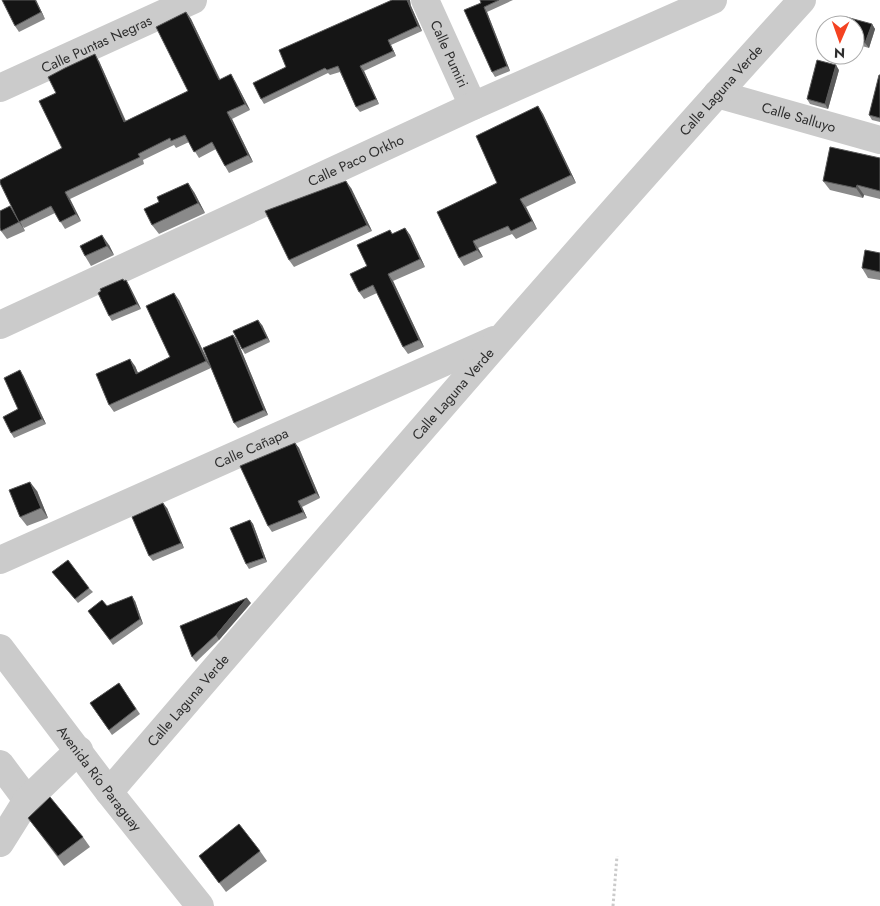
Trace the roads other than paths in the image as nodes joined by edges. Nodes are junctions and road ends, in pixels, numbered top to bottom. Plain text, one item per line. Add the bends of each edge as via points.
1 (193, 0) edge
2 (425, 0) edge
3 (713, 0) edge
4 (802, 0) edge
5 (0, 88) edge
6 (717, 94) junction
7 (473, 106) junction
8 (880, 140) edge
9 (0, 325) edge
10 (503, 336) junction
11 (0, 560) edge
12 (0, 648) edge
13 (79, 750) junction
14 (0, 764) edge
15 (109, 792) junction
16 (27, 800) junction
17 (0, 843) edge
18 (200, 906) edge

1 - 5 street, Calle Puntas Negras
2 - 7 street, Calle Pumiri
3 - 7 street, Calle Paco Orkho
4 - 6 street, Calle Laguna Verde
6 - 8 street, Calle Salluyo
6 - 10 street, Calle Laguna Verde
7 - 9 street, Calle Paco Orkho
10 - 11 street, Calle Cañapa
10 - 15 street, Calle Laguna Verde
12 - 13 street, Avenida Río Paraguay
13 - 15 street, Avenida Río Paraguay
13 - 16 street
14 - 16 street
15 - 18 street, Avenida Río Paraguay
16 - 17 street

